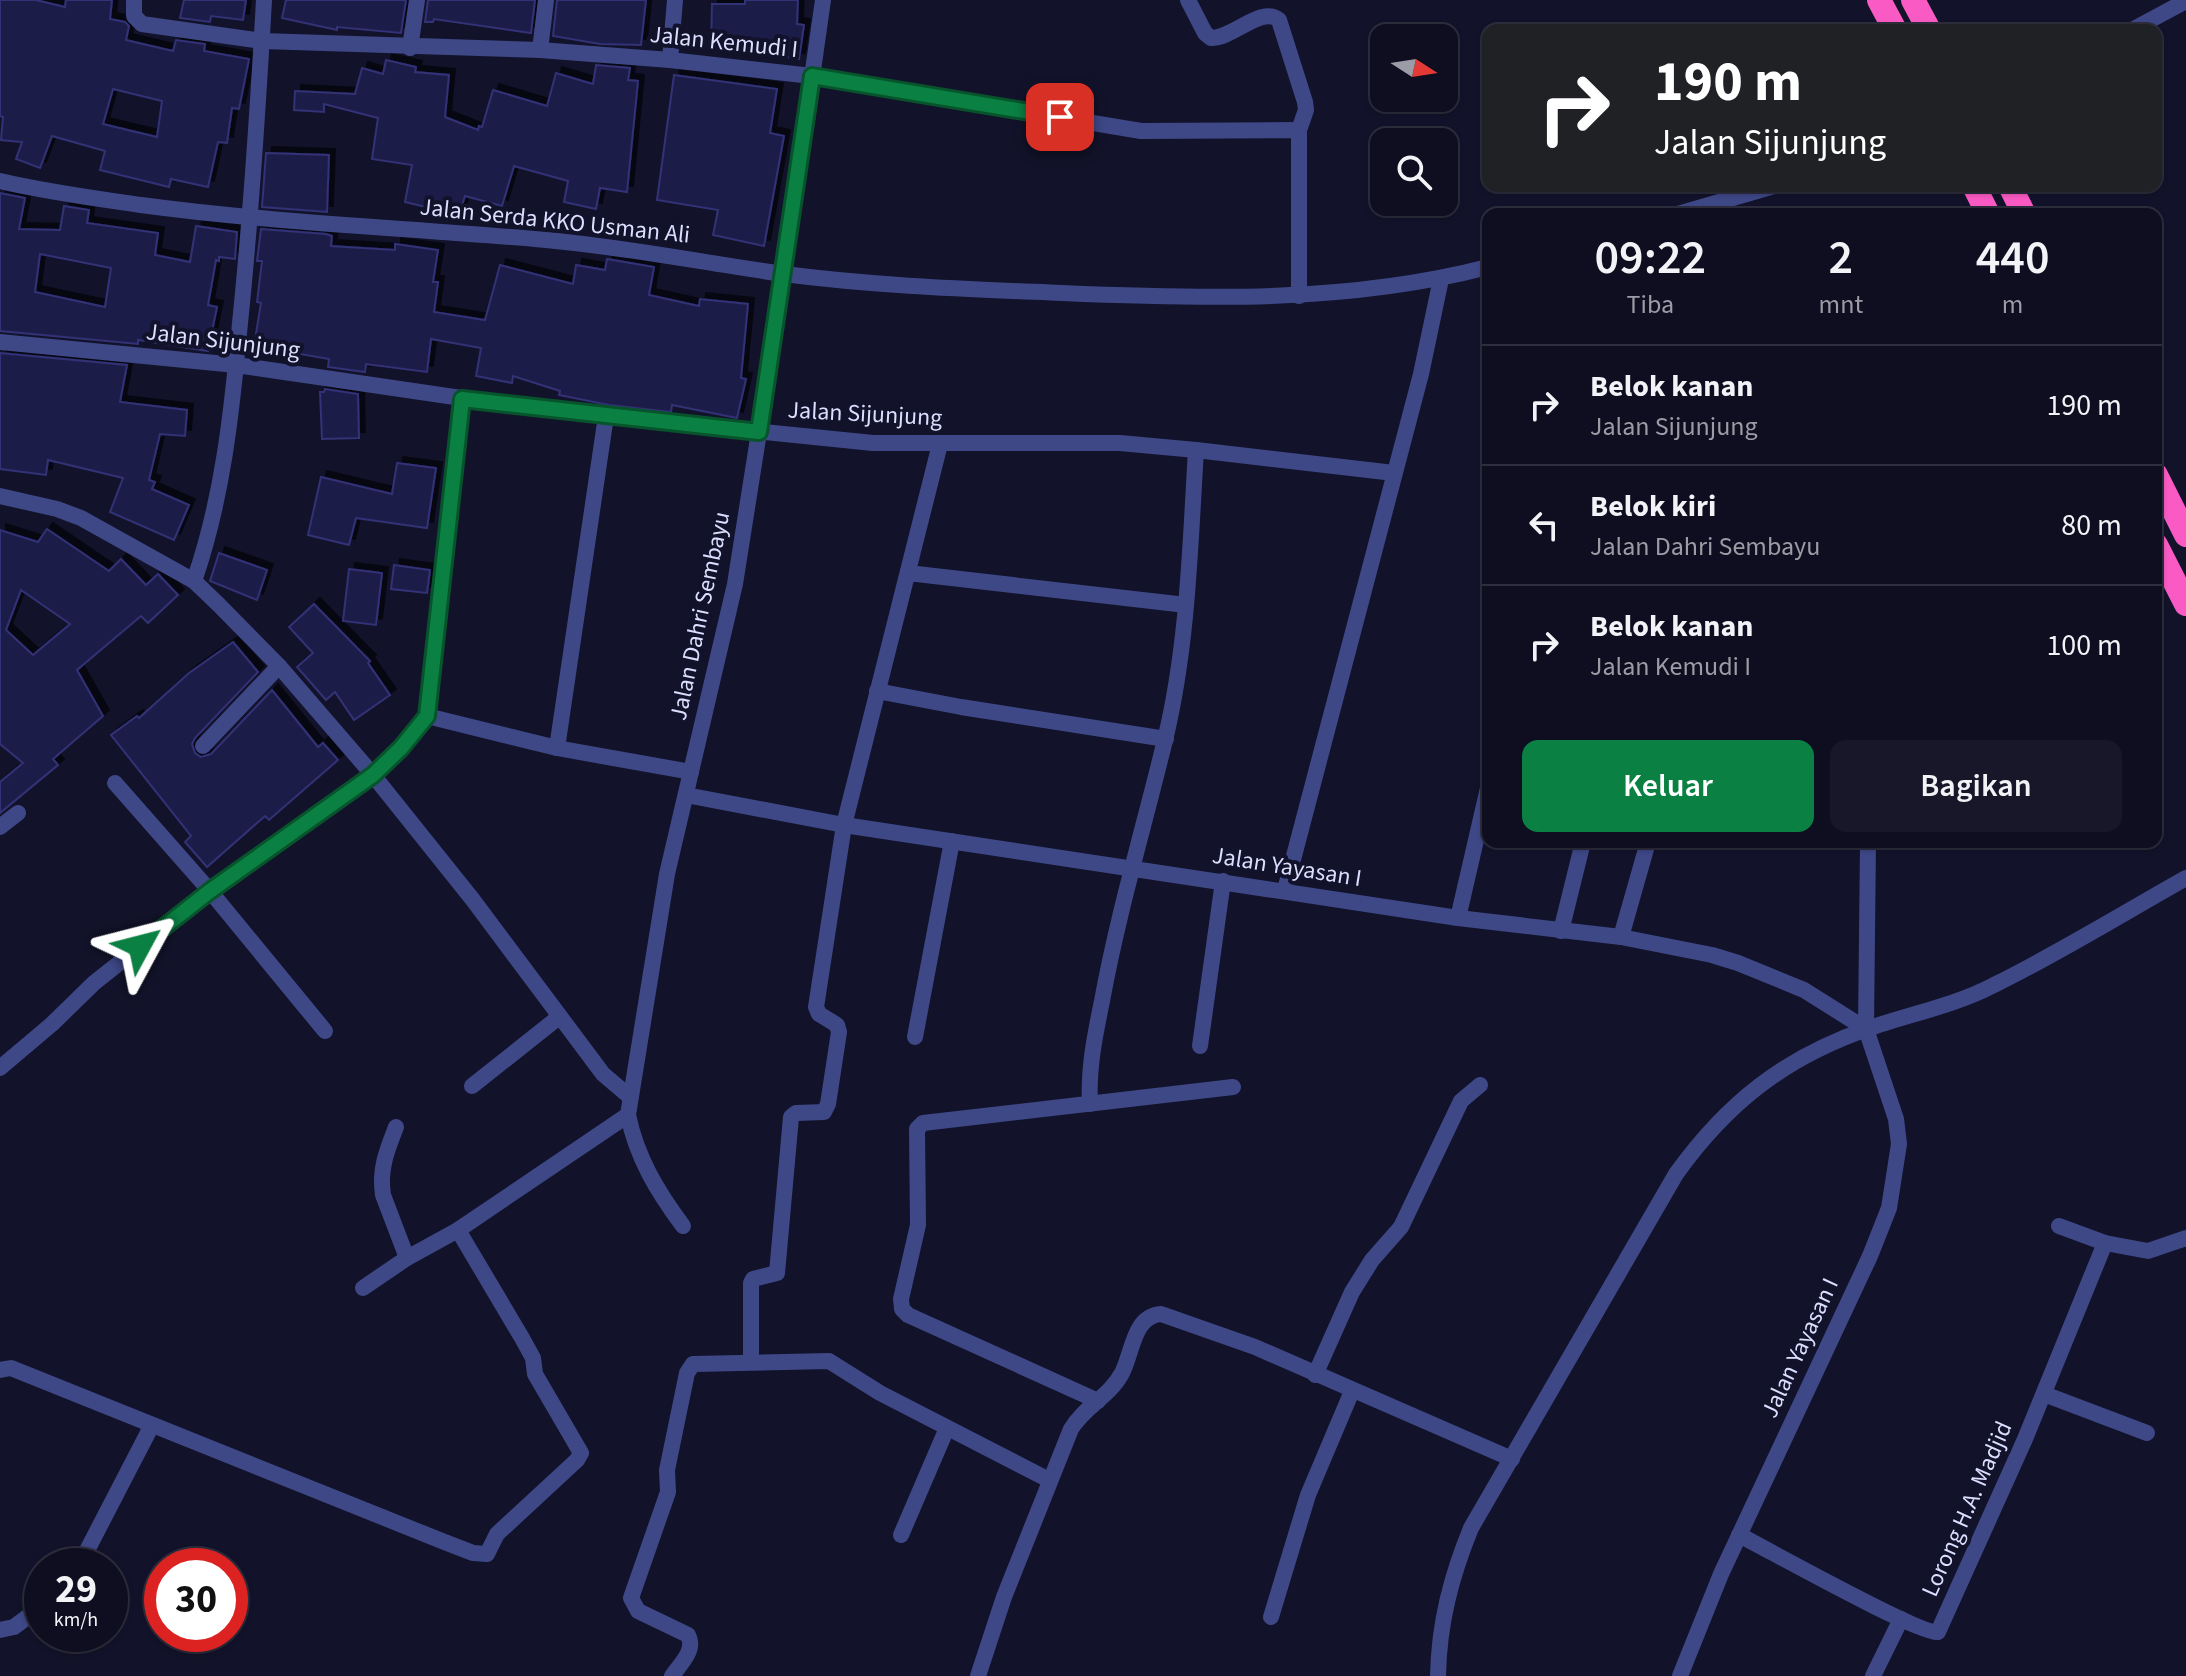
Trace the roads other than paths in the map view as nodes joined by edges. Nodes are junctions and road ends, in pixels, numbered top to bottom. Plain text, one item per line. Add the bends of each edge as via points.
1 (134, 0) edge
2 (264, 0) edge
3 (417, 0) edge
4 (546, 0) edge
5 (675, 0) edge
6 (823, 0) edge
7 (1188, 0) edge
8 (1879, 0) edge
9 (1913, 0) edge
10 (2186, 1) edge
11 (1892, 24) edge
12 (1926, 24) edge
13 (2143, 24) edge
14 (262, 41) junction
15 (410, 48) junction
16 (540, 50) junction
17 (670, 60) junction
18 (812, 76) junction
19 (1299, 130) junction
20 (0, 181) edge
21 (1753, 192) edge
22 (1699, 208) edge
23 (251, 219) junction
24 (1482, 269) edge
25 (784, 274) junction
26 (1441, 279) junction
27 (1299, 296) junction
28 (0, 342) edge
29 (236, 365) junction
30 (462, 399) junction
31 (606, 416) junction
32 (759, 432) junction
33 (940, 444) junction
34 (1196, 450) junction
35 (1394, 473) junction
36 (2162, 487) edge
37 (0, 496) edge
38 (2186, 535) edge
39 (2162, 557) edge
40 (908, 573) junction
41 (194, 581) junction
42 (2186, 604) edge
43 (1186, 605) junction
44 (279, 666) junction
45 (877, 691) junction
46 (427, 716) junction
47 (1166, 739) junction
48 (203, 746) dead end
49 (557, 748) junction
50 (691, 772) junction
51 (373, 775) junction
52 (115, 783) dead end
53 (686, 795) junction
54 (18, 813) dead end
55 (1482, 814) edge
56 (844, 825) junction
57 (0, 827) edge
58 (952, 841) junction
59 (1582, 848) edge
60 (1646, 848) edge
61 (1868, 848) edge
62 (1131, 867) junction
63 (2186, 878) edge
64 (1223, 881) junction
65 (1285, 890) junction
66 (210, 891) junction
67 (1458, 918) junction
68 (1561, 931) junction
69 (1621, 937) junction
70 (559, 1017) junction
71 (1866, 1029) junction
72 (325, 1031) dead end
73 (915, 1037) dead end
74 (1200, 1046) dead end
75 (0, 1068) edge
76 (1480, 1085) dead end
77 (472, 1086) dead end
78 (1233, 1087) dead end
79 (630, 1097) junction
80 (1090, 1104) junction
81 (628, 1115) junction
82 (396, 1127) dead end
83 (683, 1226) dead end
84 (2059, 1226) dead end
85 (458, 1230) junction
86 (2186, 1238) edge
87 (2105, 1243) junction
88 (407, 1258) junction
89 (363, 1288) dead end
90 (751, 1362) junction
91 (0, 1370) edge
92 (1315, 1375) junction
93 (1352, 1391) junction
94 (2044, 1394) junction
95 (1098, 1401) junction
96 (152, 1425) junction
97 (947, 1428) junction
98 (2147, 1433) dead end
99 (1512, 1459) junction
100 (1049, 1480) junction
101 (901, 1535) dead end
102 (1739, 1535) junction
103 (88, 1548) edge
104 (1271, 1617) dead end
105 (1901, 1619) junction
106 (24, 1620) edge
107 (0, 1630) edge
108 (672, 1676) edge
109 (978, 1676) edge
110 (1438, 1676) edge
111 (1680, 1676) edge
112 (1873, 1676) edge

1 - 14 street, Jalan Kemudi I via 134,16 142,24
2 - 14 street
3 - 15 street
4 - 16 street
5 - 17 street
6 - 18 street, Jalan Dahri Sembayu
7 - 19 street via 1211,38 1265,15 1279,20 1305,102
8 - 11 highway
9 - 12 highway
10 - 13 street
14 - 15 street, Jalan Kemudi I
14 - 23 street
15 - 16 street, Jalan Kemudi I
16 - 17 street, Jalan Kemudi I
17 - 18 street, Jalan Kemudi I
18 - 19 street, Jalan Kemudi I via 1141,131
18 - 25 street, Jalan Dahri Sembayu
19 - 27 street
20 - 23 street, Jalan Serda KKO Usman Ali via 71,196
21 - 22 street
23 - 25 street, Jalan Serda KKO Usman Ali via 623,248
23 - 29 street
24 - 26 street, Jalan Serda KKO Usman Ali
25 - 27 street, Jalan Serda KKO Usman Ali via 1019,291
25 - 32 street, Jalan Dahri Sembayu
26 - 27 street, Jalan Serda KKO Usman Ali
26 - 35 street
28 - 29 street, Jalan Sijunjung
29 - 30 street, Jalan Sijunjung
29 - 41 street via 216,508
30 - 31 street, Jalan Sijunjung
30 - 46 street
31 - 32 street, Jalan Sijunjung
31 - 49 street
32 - 33 street, Jalan Sijunjung
32 - 50 street, Jalan Dahri Sembayu via 735,584
33 - 34 street, Jalan Sijunjung via 1120,443
33 - 40 street
34 - 35 street, Jalan Sijunjung
34 - 43 street
35 - 65 street
36 - 38 highway
37 - 41 street via 81,518
39 - 42 highway
40 - 43 street
40 - 45 street
41 - 44 street
43 - 47 street
44 - 48 street
44 - 51 street
45 - 47 street
45 - 56 street
46 - 49 street
46 - 51 street
47 - 62 street
49 - 50 street
50 - 53 street, Jalan Dahri Sembayu
51 - 66 street
51 - 70 street
52 - 66 street
53 - 56 street, Jalan Yayasan I
53 - 79 street, Jalan Dahri Sembayu via 667,874
54 - 57 street
55 - 67 street
56 - 58 street, Jalan Yayasan I
56 - 90 street via 816,1007 839,1032 828,1104 819,1114 791,1117 777,1273 751,1283
58 - 62 street, Jalan Yayasan I
58 - 73 street
59 - 68 street
60 - 69 street
61 - 71 street
62 - 64 street, Jalan Yayasan I
62 - 80 street via 1092,1050
63 - 71 street via 1994,986
64 - 65 street, Jalan Yayasan I
64 - 74 street
65 - 67 street, Jalan Yayasan I
66 - 72 street
66 - 75 street via 94,983
67 - 68 street, Jalan Yayasan I
68 - 69 street, Jalan Yayasan I
69 - 71 street, Jalan Yayasan I via 1738,963 1804,990
70 - 77 street
70 - 79 street via 603,1074
71 - 99 street via 1768,1077 1700,1140
71 - 102 street, Jalan Yayasan I via 1896,1119 1899,1144 1889,1208
76 - 92 street via 1461,1101 1408,1215 1352,1292
78 - 80 street
79 - 81 street, Jalan Dahri Sembayu
80 - 95 street via 919,1126 918,1225 901,1304 908,1315
81 - 83 street, Jalan Dahri Sembayu via 649,1177
81 - 85 street
82 - 88 street via 382,1164 381,1185
84 - 87 street
85 - 88 street
85 - 96 street via 581,1453 497,1534 491,1550 480,1553
86 - 87 street via 2142,1251
87 - 94 street, Lorong H.A. Madjid
88 - 89 street
90 - 97 street via 829,1361
90 - 108 street via 693,1364 687,1373 667,1470 668,1492 631,1598 638,1611 691,1639 691,1649
91 - 96 street via 11,1368
92 - 93 street
92 - 95 street via 1161,1314 1143,1320 1119,1378
93 - 99 street
93 - 104 street via 1308,1495
94 - 98 street
94 - 105 street, Lorong H.A. Madjid via 1940,1628 1929,1632
95 - 100 street via 1076,1420
96 - 103 street
97 - 100 street
97 - 101 street
99 - 110 street via 1461,1553 1442,1620
100 - 109 street
102 - 105 street, Lorong H.A. Madjid
102 - 111 street, Jalan Yayasan I
105 - 112 street
106 - 107 street

